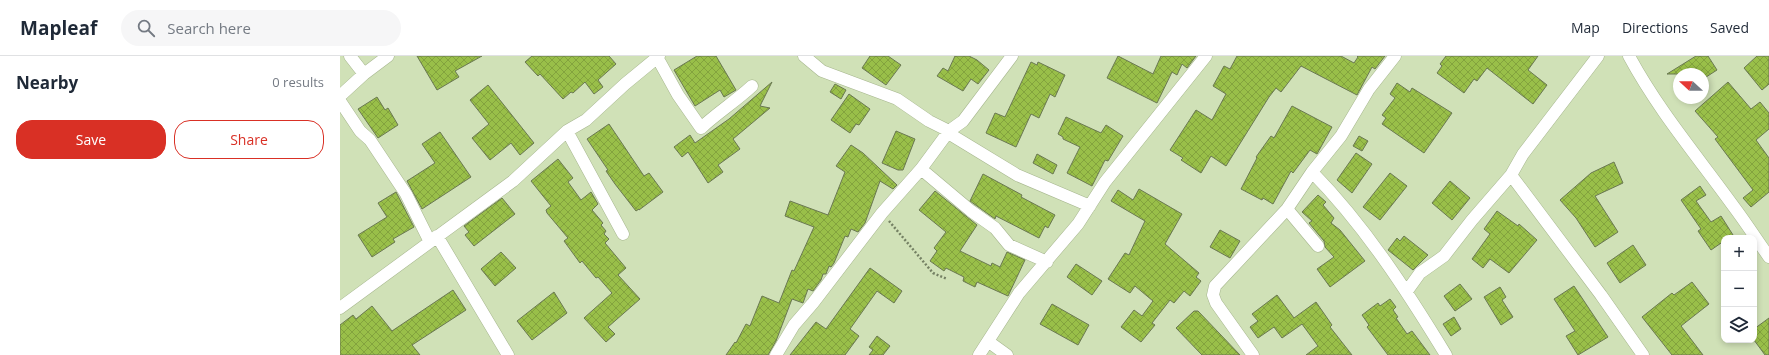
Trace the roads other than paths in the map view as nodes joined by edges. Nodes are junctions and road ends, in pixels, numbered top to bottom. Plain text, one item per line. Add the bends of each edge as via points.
1 (350, 56) edge
2 (388, 56) edge
3 (804, 56) edge
4 (1012, 56) edge
5 (1206, 56) edge
6 (1394, 56) edge
7 (1598, 56) edge
8 (1629, 56) edge
9 (658, 57) edge
10 (364, 74) junction
11 (752, 86) dead end
12 (340, 96) edge
13 (340, 101) edge
14 (567, 131) junction
15 (949, 131) junction
16 (921, 169) junction
17 (1312, 172) junction
18 (1511, 175) junction
19 (1090, 206) junction
20 (1287, 209) junction
21 (623, 234) dead end
22 (434, 239) junction
23 (1318, 246) dead end
24 (1769, 257) edge
25 (1047, 262) junction
26 (1407, 292) junction
27 (340, 308) edge
28 (989, 342) junction
29 (508, 355) edge
30 (776, 355) edge
31 (979, 355) edge
32 (1007, 355) edge
33 (1253, 355) edge
34 (1446, 355) edge
35 (1643, 355) edge

1 - 10 street
2 - 10 street
3 - 15 street via 822,71 897,99
4 - 15 street via 963,121
5 - 19 street via 1105,182
6 - 17 street via 1369,89 1341,136
7 - 18 street via 1528,148
8 - 24 street via 1673,126
9 - 11 street via 678,95 701,128
9 - 14 street via 586,120
10 - 12 street
13 - 22 street via 360,131 370,140
14 - 21 street
14 - 22 street via 513,181
15 - 16 street
15 - 19 street via 953,136 1017,175
16 - 25 street via 995,228 1009,245
16 - 30 street via 882,213 794,325
17 - 20 street
17 - 26 street via 1338,199
18 - 26 street via 1444,256 1420,273
18 - 35 street
19 - 25 street
20 - 23 street
20 - 33 street via 1215,286 1216,303
22 - 27 street
22 - 29 street
25 - 28 street via 1019,293
26 - 34 street
28 - 31 street
28 - 32 street

